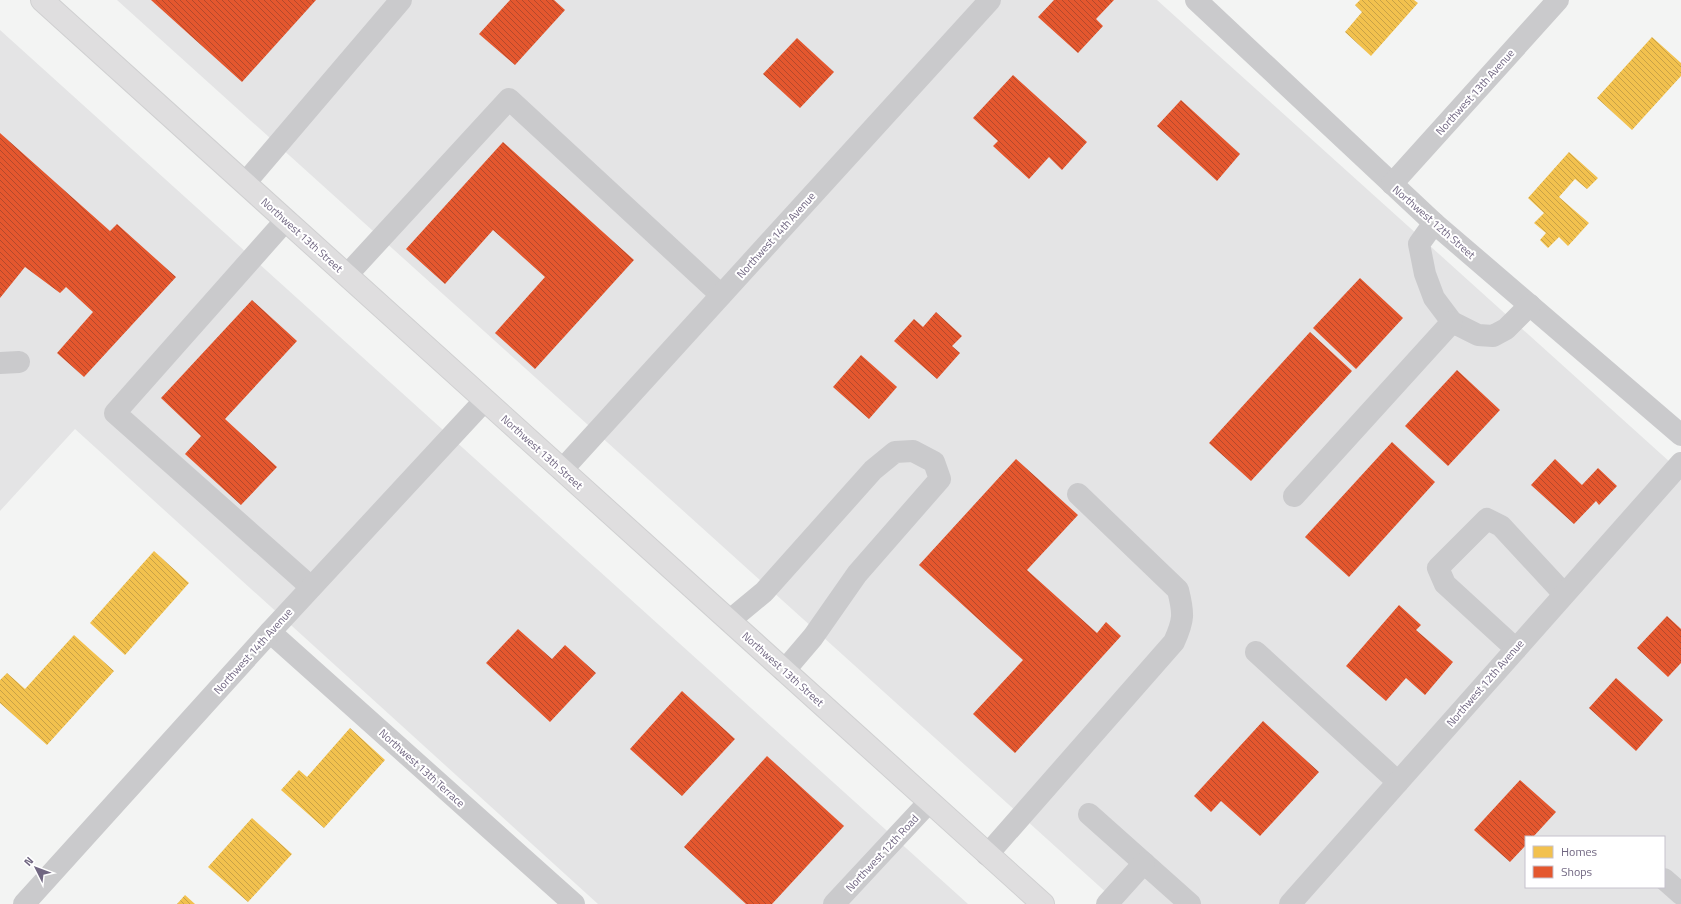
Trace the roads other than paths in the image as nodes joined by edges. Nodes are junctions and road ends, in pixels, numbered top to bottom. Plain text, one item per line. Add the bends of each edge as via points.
1 (42, 0) edge
2 (990, 0) edge
3 (1196, 0) edge
4 (1558, 0) edge
5 (397, 2) edge
6 (245, 183) junction
7 (1392, 184) junction
8 (286, 220) junction
9 (1434, 223) junction
10 (347, 275) junction
11 (721, 295) junction
12 (1530, 305) junction
13 (1452, 322) junction
14 (485, 400) junction
15 (1681, 435) edge
16 (1681, 463) edge
17 (562, 470) junction
18 (1078, 494) dead end
19 (1294, 496) dead end
20 (311, 587) junction
21 (1564, 594) junction
22 (729, 621) junction
23 (270, 632) junction
24 (1516, 649) junction
25 (1256, 652) dead end
26 (784, 671) junction
27 (1398, 782) junction
28 (929, 802) junction
29 (1089, 814) dead end
30 (987, 855) junction
31 (1144, 863) junction
32 (1665, 880) edge
33 (1681, 894) edge
34 (24, 904) edge
35 (574, 904) edge
36 (834, 904) edge
37 (1043, 904) edge
38 (1107, 904) edge
39 (1190, 904) edge
40 (1290, 904) edge

1 - 6 main road, Northwest 13th Street
2 - 11 street, Northwest 14th Avenue
3 - 7 street, Northwest 12th Street
4 - 7 street, Northwest 13th Avenue
5 - 6 street
6 - 8 main road, Northwest 13th Street
7 - 9 street, Northwest 12th Street
8 - 10 main road, Northwest 13th Street
8 - 20 street via 115,413
9 - 12 street, Northwest 12th Street
9 - 13 street via 1419,244 1423,266 1434,298
10 - 11 street via 509,98
10 - 14 main road, Northwest 13th Street
11 - 17 street, Northwest 14th Avenue
12 - 13 street via 1506,329 1493,336 1478,335
12 - 15 street, Northwest 12th Street
13 - 19 street
14 - 17 main road, Northwest 13th Street
14 - 20 street, Northwest 14th Avenue
16 - 21 street, Northwest 12th Avenue
17 - 22 main road, Northwest 13th Street
18 - 30 street via 1178,590 1182,607 1182,625 1174,642
20 - 23 street, Northwest 14th Avenue
21 - 24 street, Northwest 12th Avenue
21 - 24 street via 1506,530 1487,519 1438,568 1445,584
22 - 26 main road, Northwest 13th Street
22 - 26 street via 764,592 873,470 890,456 896,452 913,451 934,462 940,479 857,574 813,637
23 - 34 street, Northwest 14th Avenue
23 - 35 street, Northwest 13th Terrace
24 - 27 street, Northwest 12th Avenue
25 - 27 street
26 - 28 main road, Northwest 13th Street
27 - 40 street, Northwest 12th Avenue
28 - 30 main road, Northwest 13th Street
28 - 36 street, Northwest 12th Road
29 - 31 street
30 - 37 main road, Northwest 13th Street
31 - 38 street
31 - 39 street
32 - 33 street

